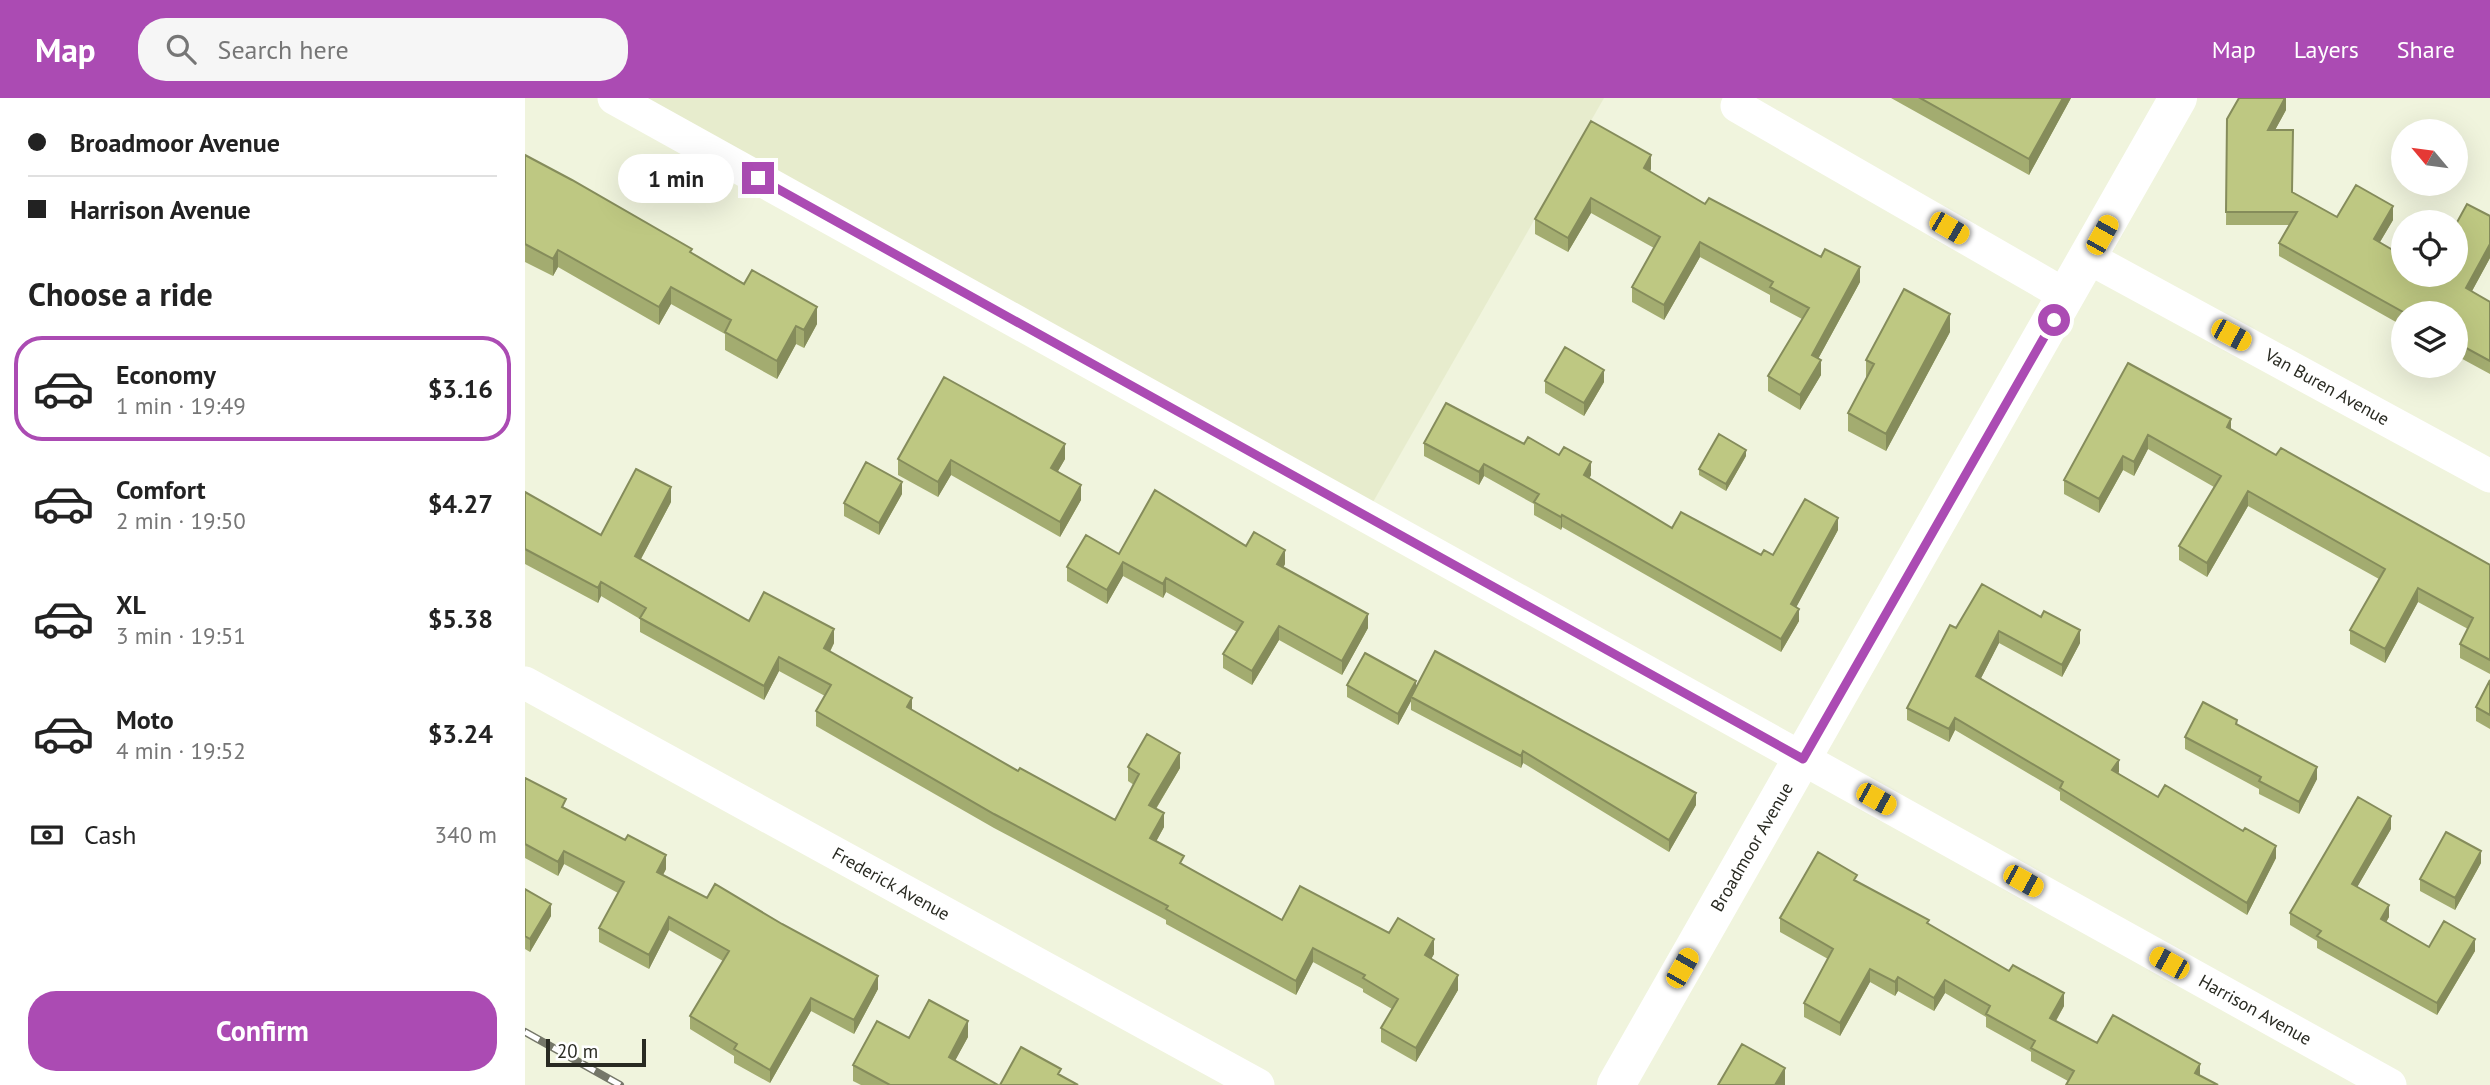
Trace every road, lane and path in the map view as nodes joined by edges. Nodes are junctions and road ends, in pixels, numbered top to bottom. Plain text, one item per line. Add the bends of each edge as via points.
1 (614, 98) edge
2 (2178, 98) edge
3 (1737, 106) dead end
4 (2089, 258) junction
5 (2067, 296) junction
6 (2490, 476) edge
7 (525, 683) edge
8 (1803, 759) junction
9 (1258, 1085) edge
10 (1616, 1085) edge
11 (2390, 1085) edge

1 - 8 street, Harrison Avenue
2 - 4 street, Broadmoor Avenue
3 - 5 street
4 - 5 street, Broadmoor Avenue
4 - 6 street, Van Buren Avenue
5 - 8 street, Broadmoor Avenue
7 - 9 street, Frederick Avenue
8 - 10 street, Broadmoor Avenue
8 - 11 street, Harrison Avenue

